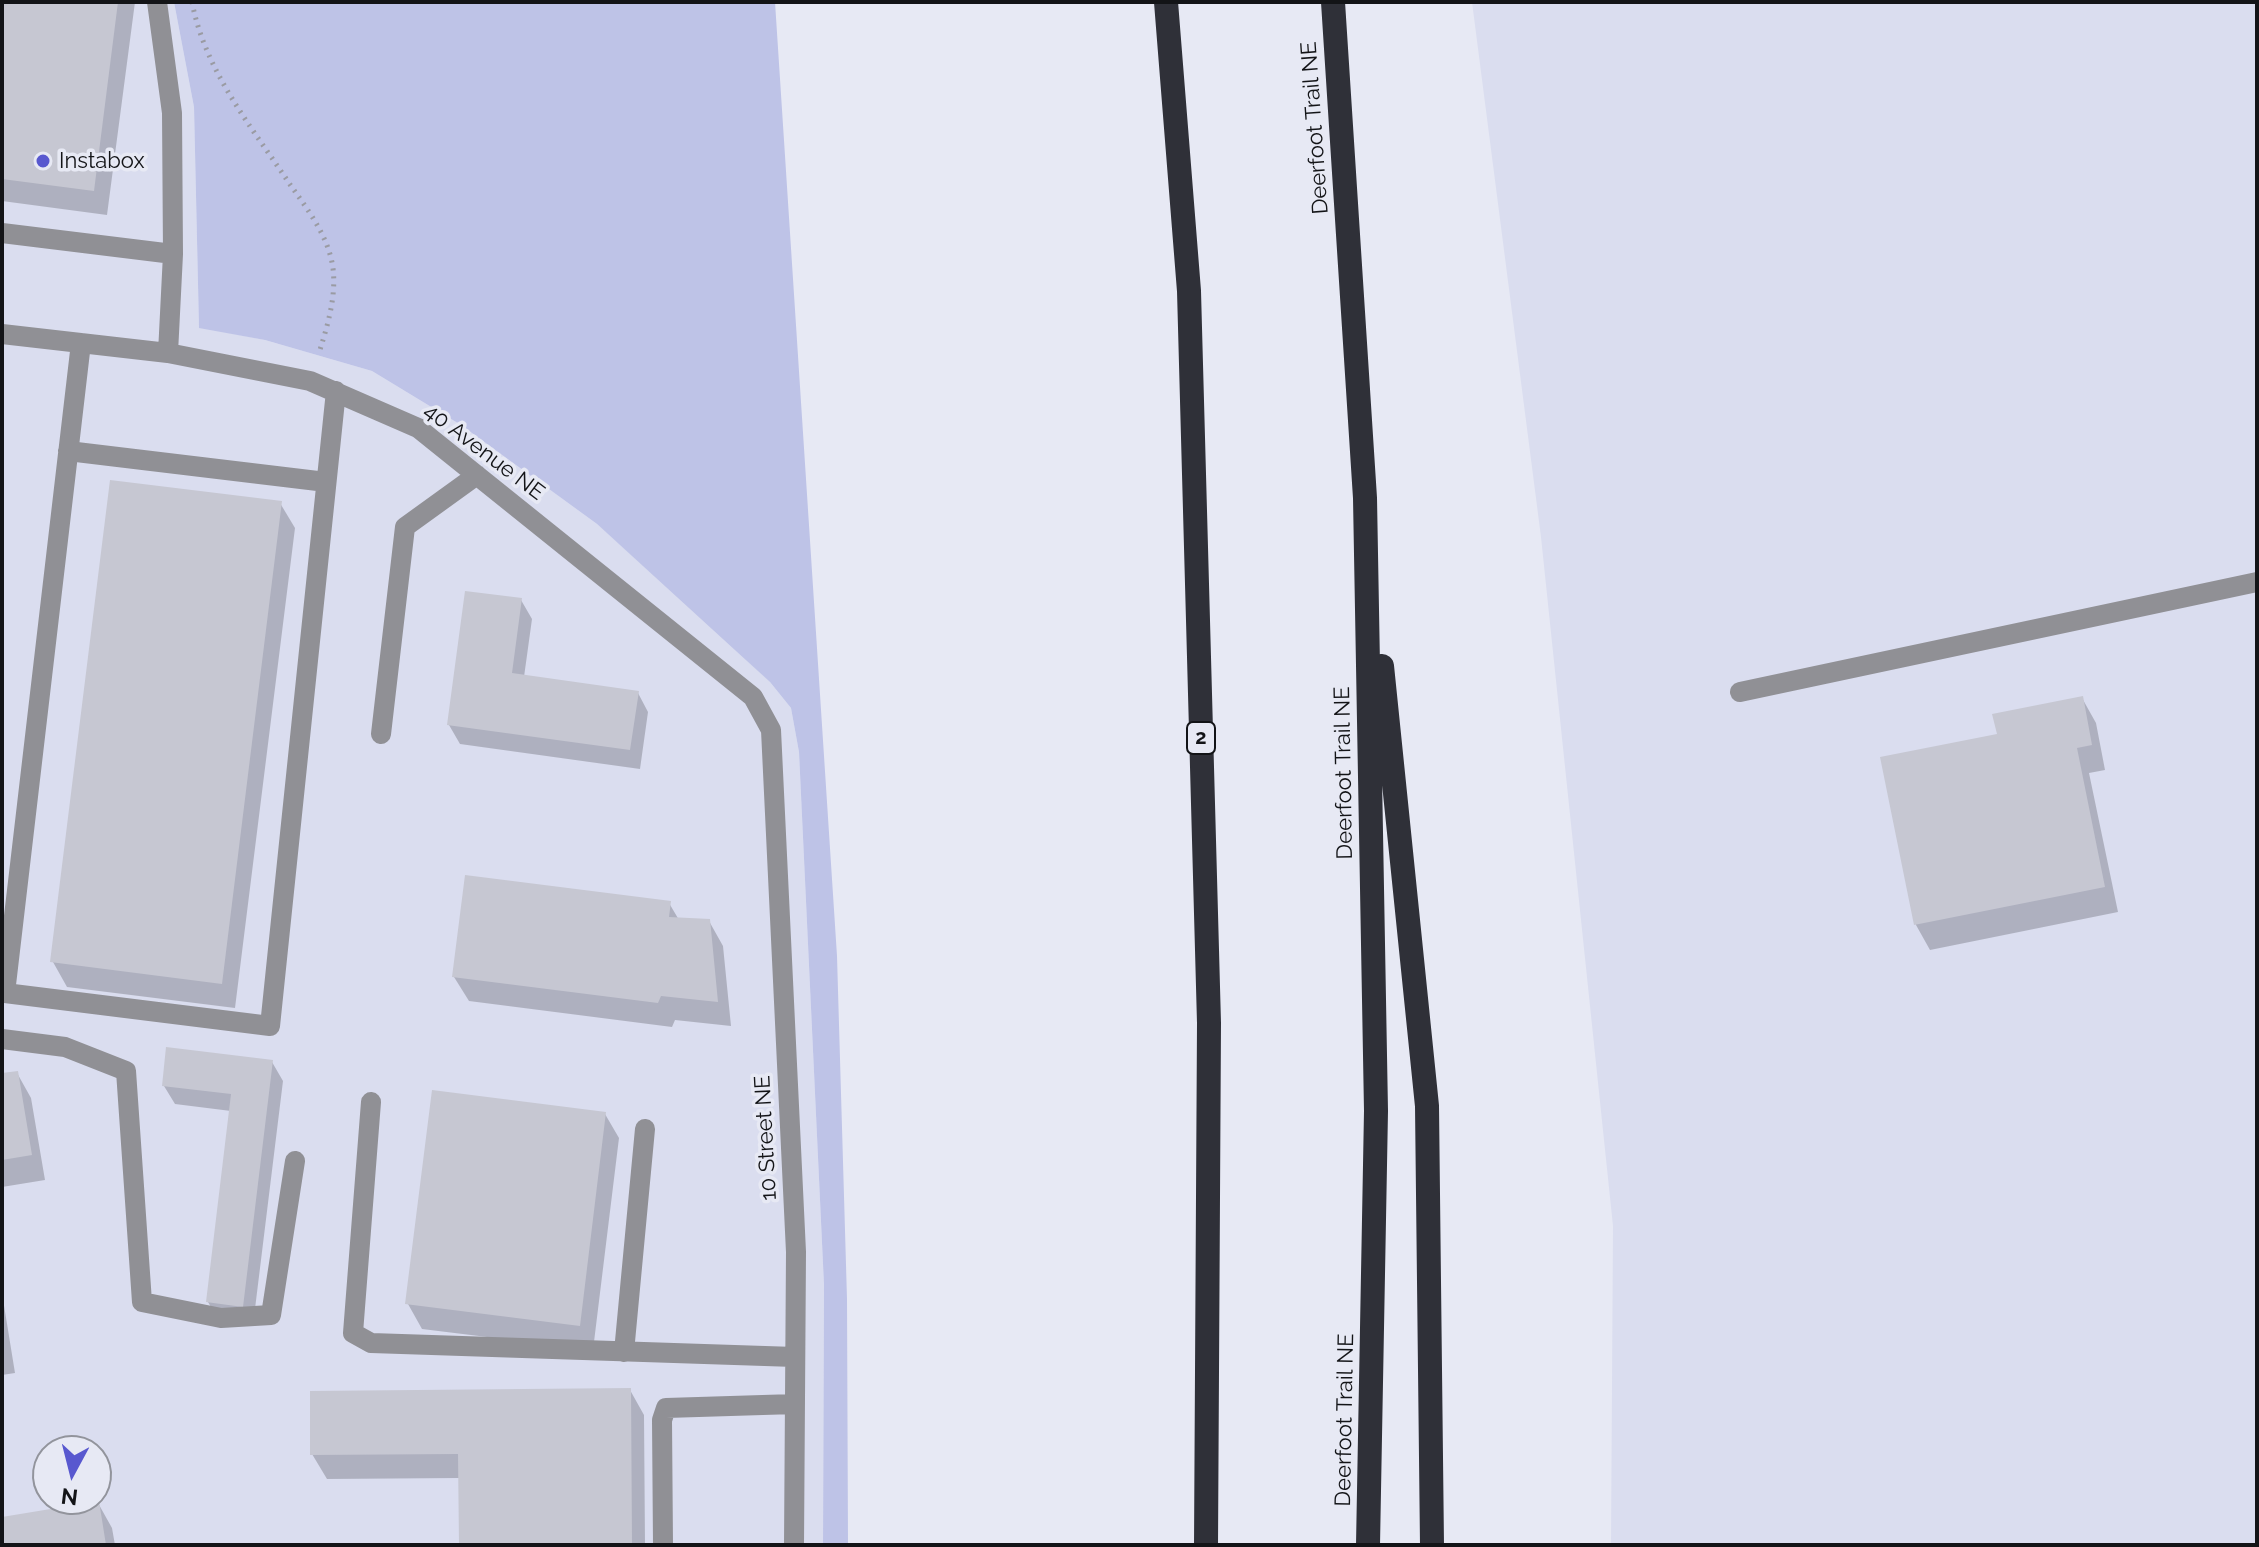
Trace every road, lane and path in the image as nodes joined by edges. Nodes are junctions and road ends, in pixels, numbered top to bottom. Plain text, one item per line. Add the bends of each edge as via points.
1 (157, 2) edge
2 (192, 2) edge
3 (1166, 2) edge
4 (1333, 2) edge
5 (2, 233) edge
6 (173, 254) junction
7 (2, 334) edge
8 (81, 343) junction
9 (168, 353) junction
10 (310, 381) junction
11 (336, 391) junction
12 (68, 451) junction
13 (477, 475) junction
14 (326, 482) junction
15 (1365, 498) junction
16 (2257, 582) edge
17 (1740, 692) dead end
18 (771, 730) joint
19 (381, 734) dead end
20 (2, 1039) edge
21 (371, 1102) dead end
22 (645, 1129) dead end
23 (295, 1161) dead end
24 (624, 1352) junction
25 (795, 1357) junction
26 (795, 1404) junction
27 (1208, 1476) junction
28 (663, 1545) edge
29 (794, 1545) edge
30 (1193, 1545) edge
31 (1206, 1545) edge
32 (1368, 1545) edge
33 (1432, 1545) edge

1 - 6 street via 172,113
2 - 10 path via 207,55 318,225 331,258 334,288
3 - 27 highway, 2 via 1189,291 1209,1023
4 - 15 highway, Deerfoot Trail NE
5 - 6 street
6 - 9 street
7 - 8 street, 40 Avenue NE
8 - 9 street, 40 Avenue NE
8 - 12 street
9 - 10 street, 40 Avenue NE
10 - 11 street, 40 Avenue NE
11 - 13 street, 40 Avenue NE via 418,428
11 - 14 street
12 - 14 street
12 - 14 street via 5,993 270,1026
13 - 18 street, 40 Avenue NE via 753,697
13 - 19 street via 405,527
15 - 32 highway, Deerfoot Trail NE via 1376,1111
15 - 33 highway via 1427,1106
16 - 17 street
18 - 25 street, 10 Street NE via 796,1252
20 - 23 street via 65,1047 126,1071 142,1302 221,1318 271,1315
21 - 24 street via 353,1333 371,1343
22 - 24 street
24 - 25 street
25 - 26 street, 10 Street NE
26 - 28 street via 666,1408
26 - 29 street, 10 Street NE
27 - 30 highway
27 - 31 highway, 2

